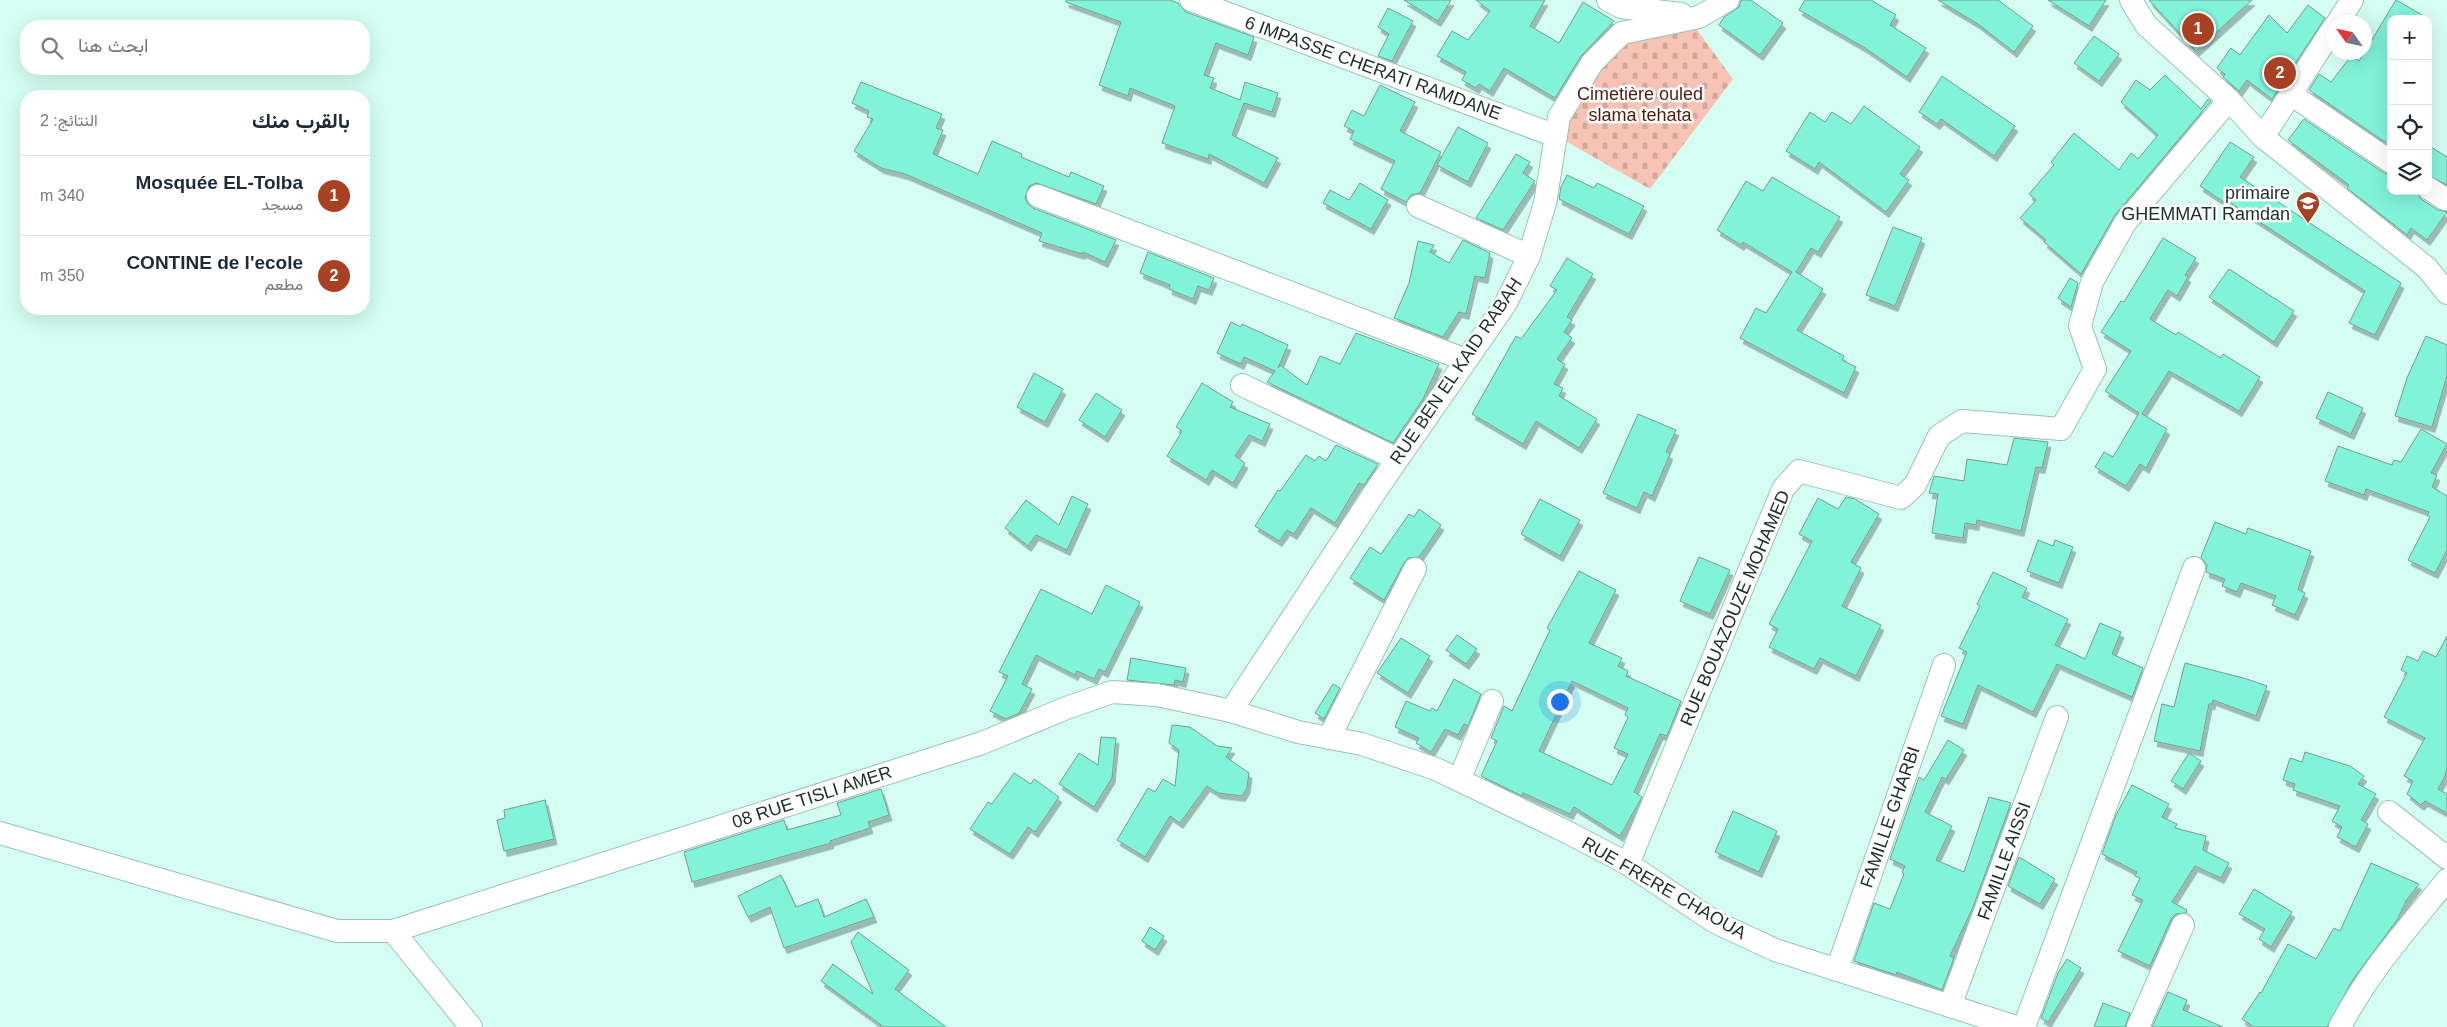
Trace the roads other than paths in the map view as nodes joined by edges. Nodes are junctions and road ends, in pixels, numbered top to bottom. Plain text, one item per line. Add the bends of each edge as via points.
1 (1191, 0) edge
2 (1608, 0) edge
3 (1728, 0) edge
4 (2131, 0) edge
5 (2352, 0) edge
6 (1218, 5) edge
7 (2342, 15) edge
8 (1699, 17) junction
9 (2327, 39) edge
10 (2292, 95) junction
11 (2229, 100) junction
12 (1556, 136) junction
13 (2263, 137) junction
14 (2387, 159) edge
15 (1038, 196) dead end
16 (1418, 206) dead end
17 (1530, 256) junction
18 (2447, 293) edge
19 (1466, 360) junction
20 (1242, 385) dead end
21 (1397, 459) junction
22 (2194, 568) dead end
23 (1416, 569) dead end
24 (1944, 665) dead end
25 (1492, 701) dead end
26 (1231, 710) junction
27 (2057, 717) dead end
28 (1329, 738) junction
29 (1459, 780) junction
30 (2389, 812) dead end
31 (0, 833) edge
32 (2447, 858) edge
33 (1628, 864) junction
34 (2447, 880) edge
35 (2183, 925) dead end
36 (394, 931) junction
37 (1836, 970) junction
38 (1950, 1006) junction
39 (471, 1027) edge
40 (2016, 1027) edge
41 (2024, 1027) edge
42 (2138, 1027) edge
43 (2340, 1027) edge

1 - 6 street, 6 IMPASSE CHERATI RAMDANE
2 - 8 street via 1621,6
3 - 8 street, RUE BEN EL KAID RABAH
4 - 11 street via 2146,25
5 - 7 street
6 - 12 street, 6 IMPASSE CHERATI RAMDANE
8 - 12 street, RUE BEN EL KAID RABAH via 1622,33 1592,63 1572,92 1559,117
9 - 10 street
10 - 13 street
10 - 14 street
11 - 13 street
11 - 33 street, RUE BOUAZOUZE MOHAMED via 2125,223 2092,282 2080,326 2095,369 2061,429 1962,421 1939,436 1915,486 1901,498 1799,471 1783,490
12 - 17 street, RUE BEN EL KAID RABAH via 1545,203
13 - 18 street via 2427,268
15 - 19 street
16 - 17 street
17 - 19 street, RUE BEN EL KAID RABAH via 1506,303
19 - 21 street, RUE BEN EL KAID RABAH
20 - 21 street
21 - 26 street, RUE BEN EL KAID RABAH
22 - 41 street
23 - 28 street
24 - 37 street, FAMILLE GHARBI
25 - 29 street
26 - 28 street, RUE FRERE CHAOUA via 1298,732
26 - 36 street, 08 RUE TISLI AMER via 1157,695 1112,692 982,743
27 - 38 street, FAMILLE AISSI
28 - 29 street, RUE FRERE CHAOUA via 1362,744
29 - 33 street, RUE FRERE CHAOUA
30 - 32 street
31 - 36 street, 08 RUE TISLI AMER via 337,930
33 - 37 street, RUE FRERE CHAOUA via 1715,922 1775,950
34 - 43 street via 2374,970
35 - 42 street
36 - 39 street
37 - 38 street, RUE FRERE CHAOUA
38 - 40 street, RUE FRERE CHAOUA

